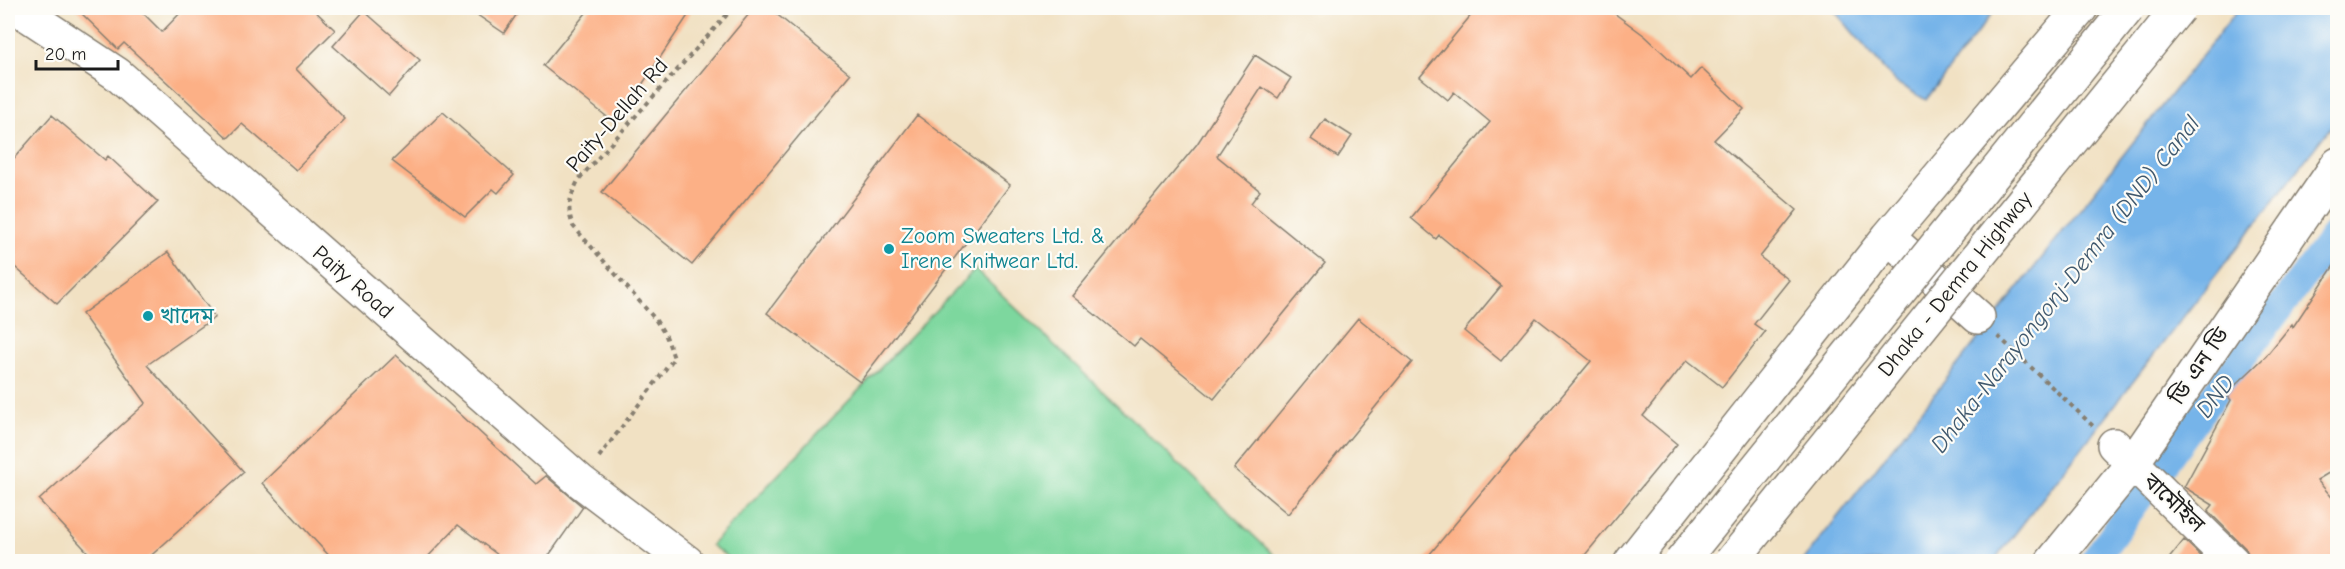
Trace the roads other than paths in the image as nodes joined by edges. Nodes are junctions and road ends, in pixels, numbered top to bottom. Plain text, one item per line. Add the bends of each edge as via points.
1 (17, 8) edge
2 (2081, 8) edge
3 (2128, 8) edge
4 (2179, 8) edge
5 (2337, 164) edge
6 (1888, 237) junction
7 (1978, 317) road end
8 (2123, 455) junction
9 (687, 561) edge
10 (1631, 561) edge
11 (1681, 561) edge
12 (1731, 561) edge
13 (2052, 561) edge
14 (2233, 561) edge

1 - 9 street, Paity Road via 117,74 580,481
2 - 6 street
3 - 11 street, Dhaka - Demra Highway, bridge
4 - 12 street, Dhaka - Demra Highway, bridge
5 - 8 street, ডি এন ডি
6 - 7 street
6 - 10 street
8 - 13 street, ডি এন ডি
8 - 14 street, বামৌইল

